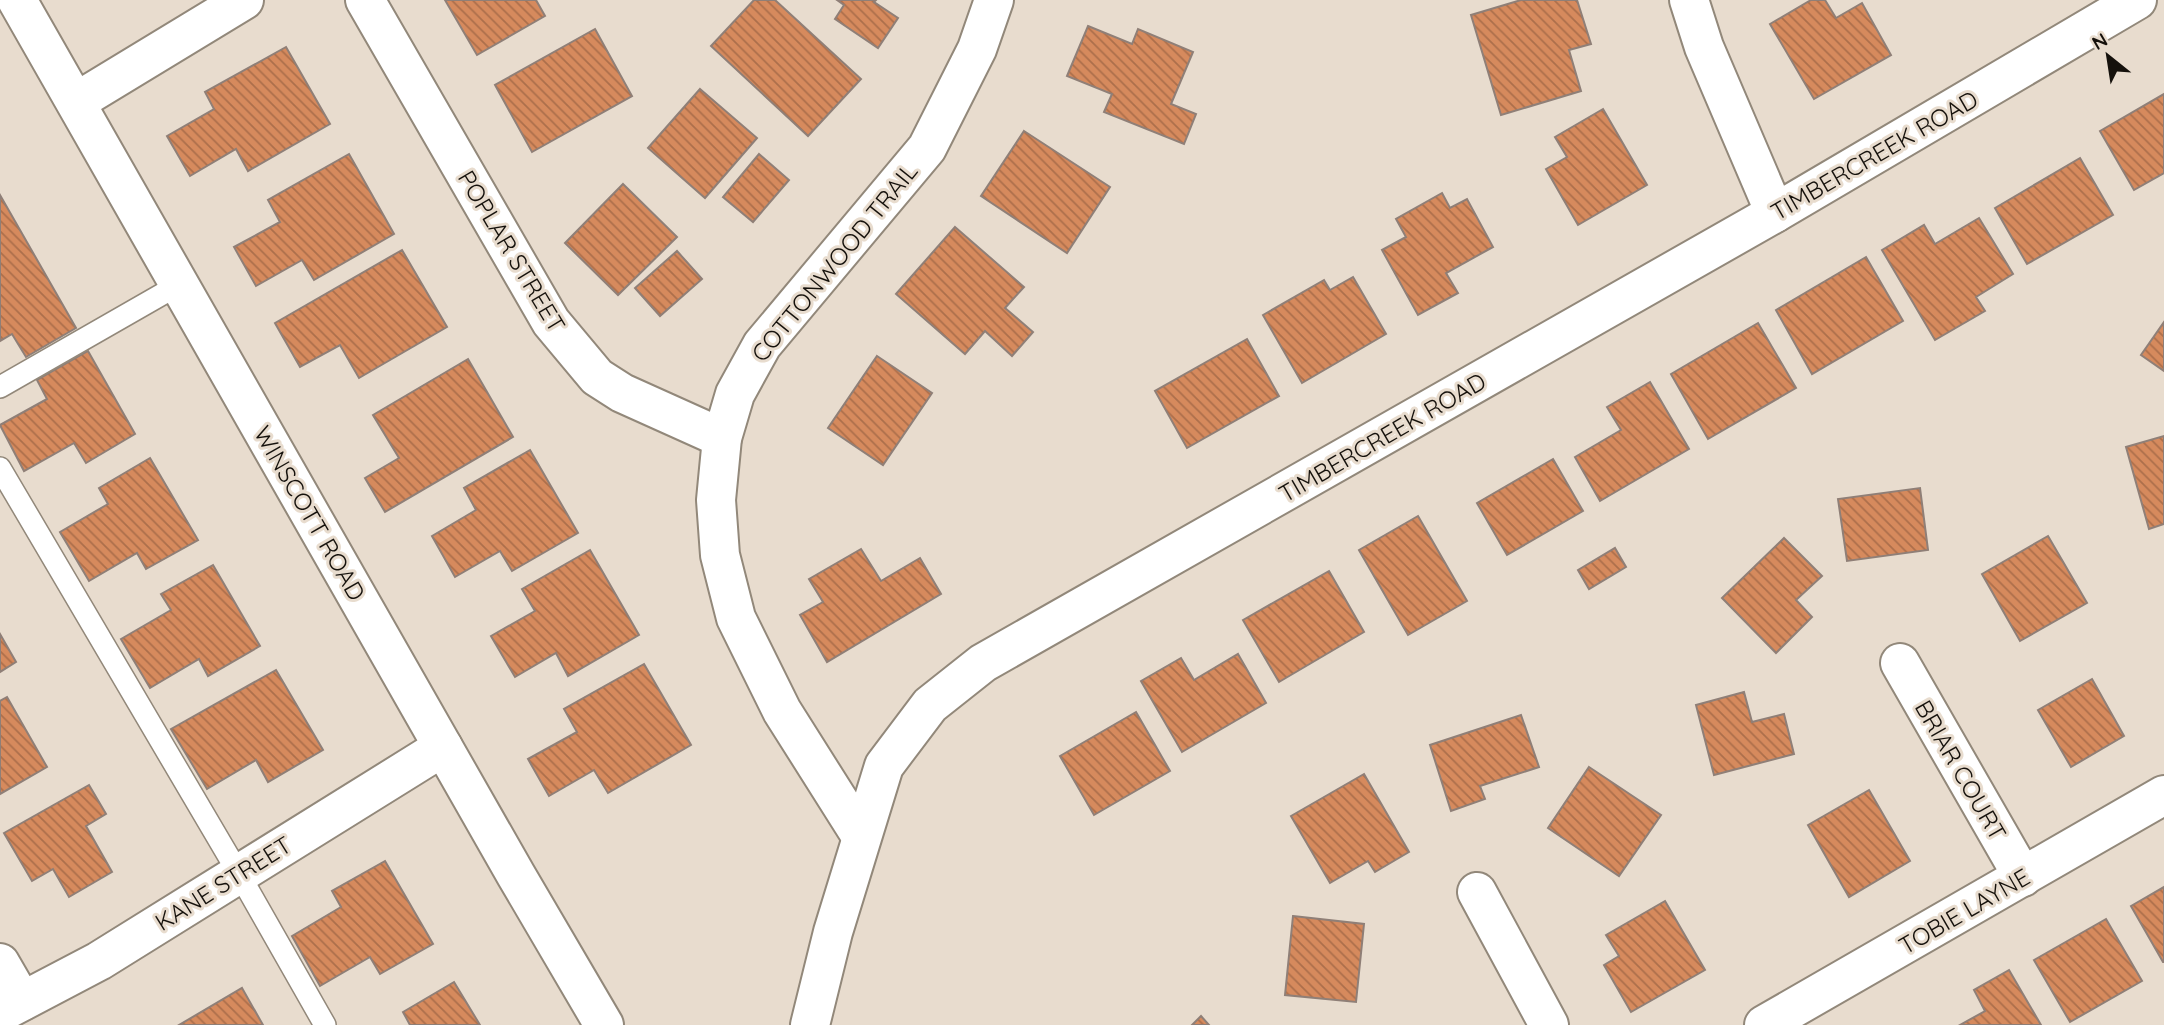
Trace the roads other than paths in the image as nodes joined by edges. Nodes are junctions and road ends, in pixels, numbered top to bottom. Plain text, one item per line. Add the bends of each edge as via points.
1 (10, 0) edge
2 (17, 0) edge
3 (244, 0) edge
4 (365, 0) edge
5 (994, 0) edge
6 (1689, 0) edge
7 (2137, 0) edge
8 (0, 6) edge
9 (76, 102) junction
10 (1775, 213) junction
11 (180, 284) junction
12 (0, 387) edge
13 (722, 438) junction
14 (0, 468) edge
15 (1900, 663) dead end
16 (443, 747) junction
17 (2164, 795) edge
18 (861, 836) junction
19 (239, 874) junction
20 (2023, 877) junction
21 (1477, 892) dead end
22 (0, 963) edge
23 (11, 1007) edge
24 (805, 1023) edge
25 (606, 1024) edge
26 (326, 1025) edge
27 (1549, 1025) edge
28 (1763, 1025) edge

1 - 8 lane
2 - 9 street, WINSCOTT ROAD
3 - 9 street
4 - 13 street, POPLAR STREET via 551,322 597,377
5 - 13 street, COTTONWOOD TRAIL via 977,49 927,148 762,345 735,394
6 - 10 street via 1704,47
7 - 10 street, TIMBERCREEK ROAD
9 - 11 street, WINSCOTT ROAD
10 - 18 street, TIMBERCREEK ROAD via 983,663 930,705 884,766
11 - 12 lane
11 - 16 street, WINSCOTT ROAD
13 - 18 street, COTTONWOOD TRAIL via 716,500 720,555 736,618 782,711
14 - 19 lane
15 - 20 street, BRIAR COURT
16 - 19 street, KANE STREET
16 - 25 street, WINSCOTT ROAD
17 - 20 street, TOBIE LAYNE
18 - 24 street, TIMBERCREEK ROAD
19 - 23 street, KANE STREET via 99,961
19 - 26 lane
20 - 28 street, TOBIE LAYNE
21 - 27 street
22 - 23 street

